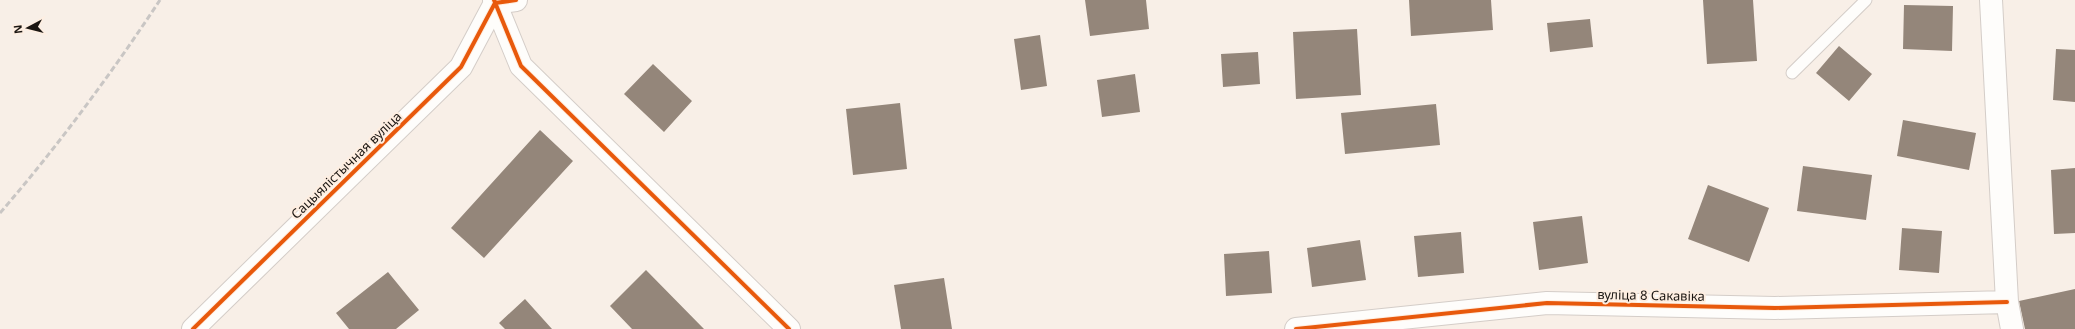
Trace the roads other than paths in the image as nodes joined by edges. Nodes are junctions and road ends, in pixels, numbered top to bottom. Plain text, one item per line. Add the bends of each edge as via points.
1 (1866, 0) edge
2 (1991, 0) edge
3 (500, 1) edge
4 (1792, 73) dead end
5 (2007, 302) junction
6 (193, 329) edge
7 (789, 329) edge
8 (1296, 329) edge
9 (2012, 329) edge

1 - 4 lane
2 - 5 street
3 - 6 street, Сацыялістычная вуліца via 460,67
3 - 7 street via 520,66
5 - 8 street, вуліца 8 Сакавіка via 1775,308 1547,303
5 - 9 street

